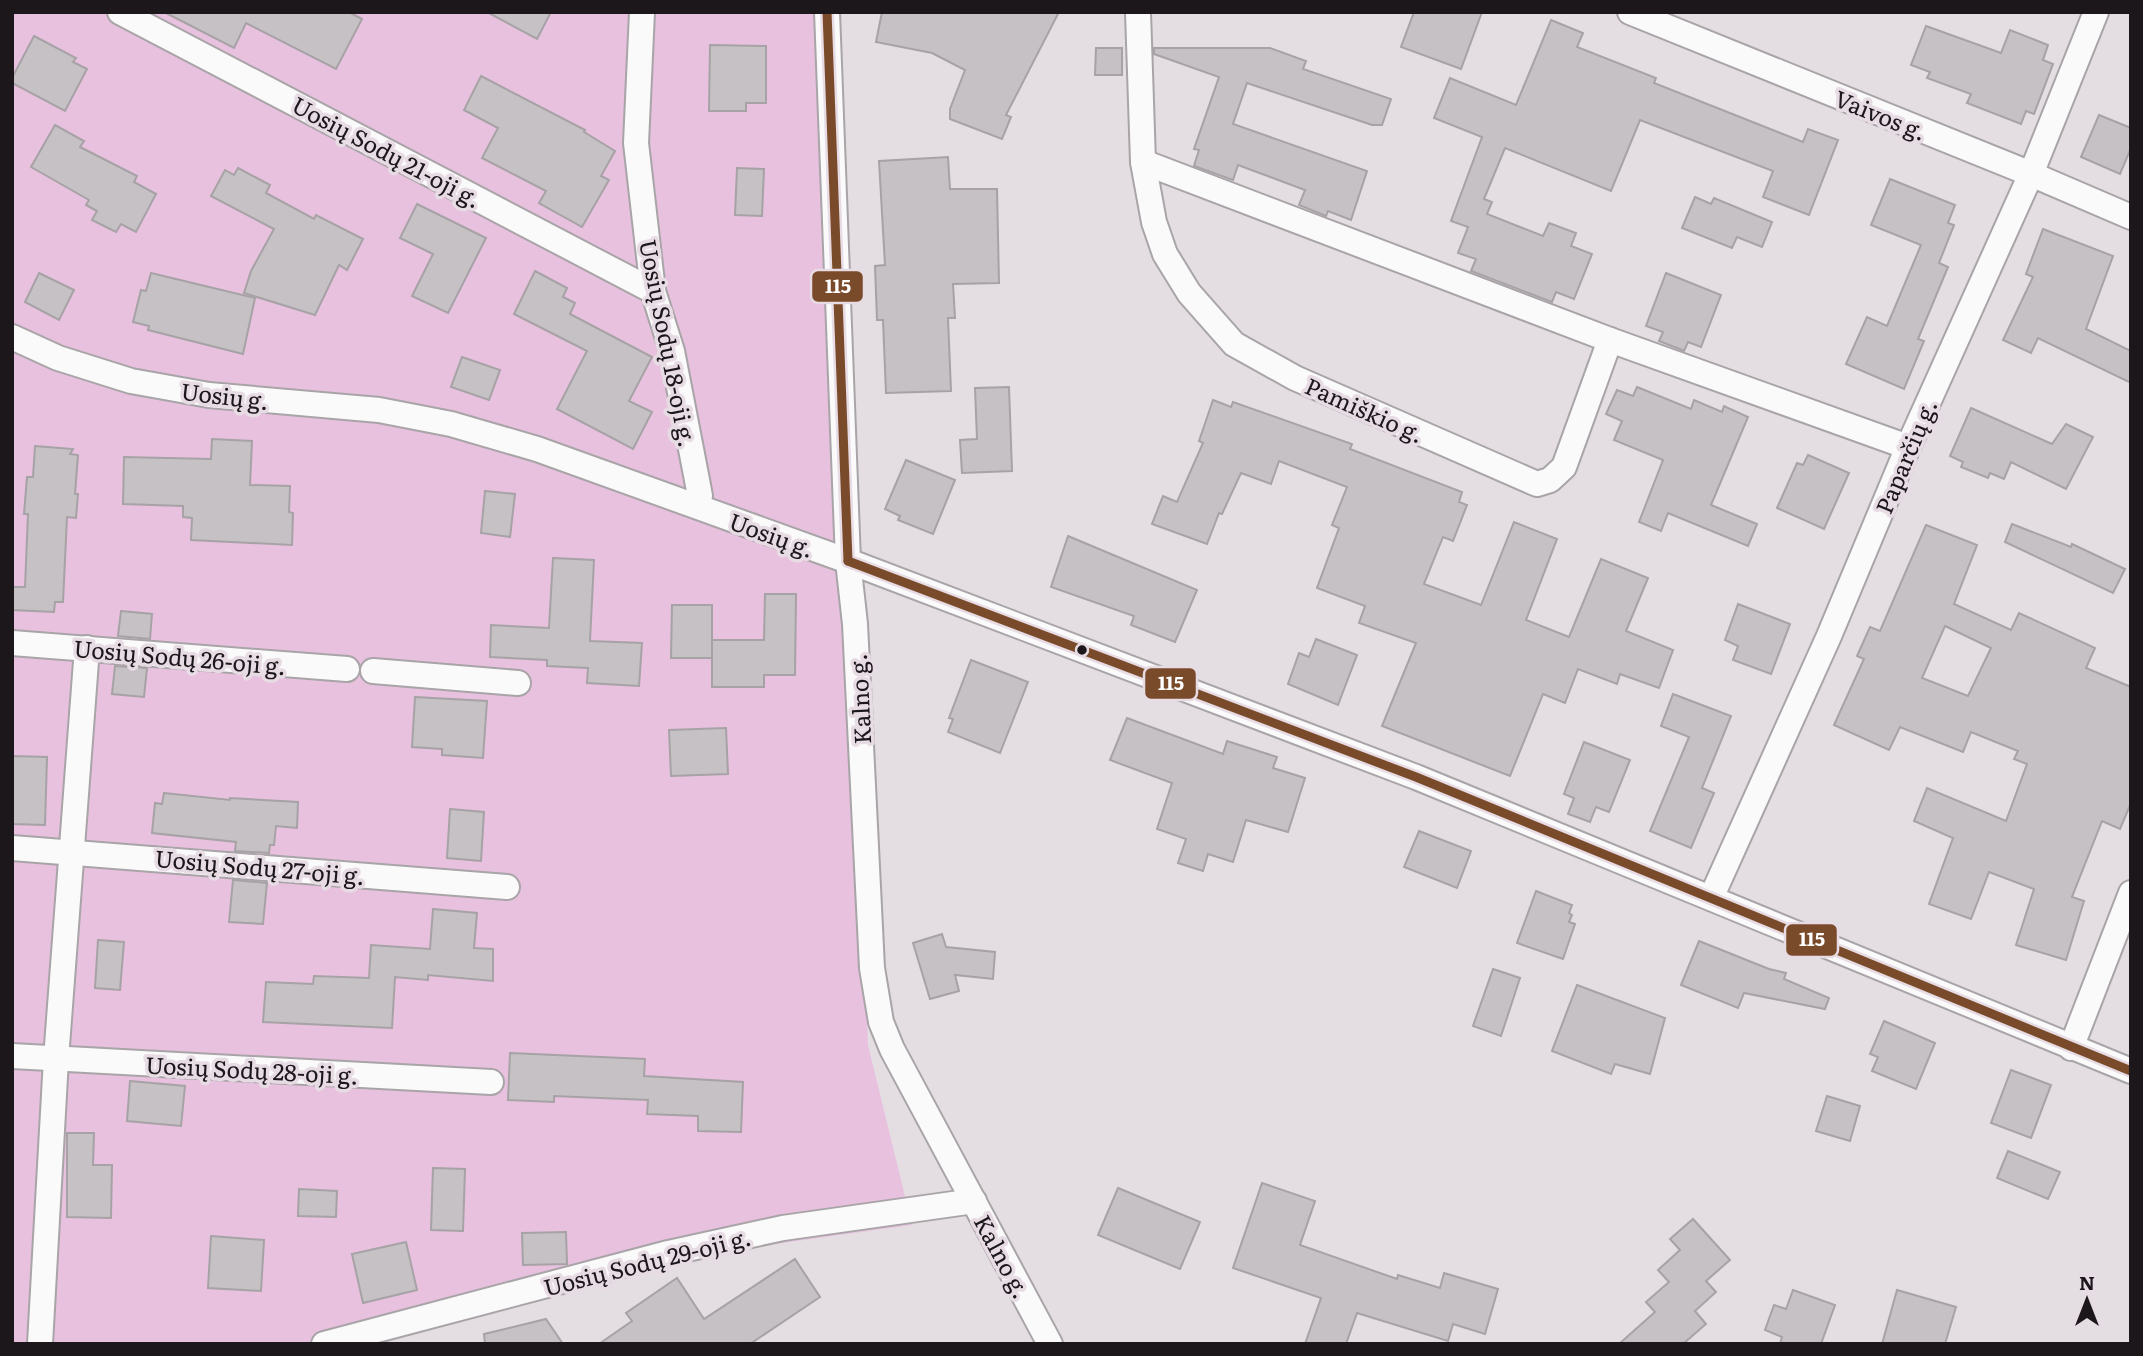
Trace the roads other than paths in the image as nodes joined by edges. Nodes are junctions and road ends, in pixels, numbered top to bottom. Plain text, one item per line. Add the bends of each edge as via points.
1 (120, 12) edge
2 (642, 12) edge
3 (827, 12) edge
4 (1138, 12) edge
5 (1630, 12) edge
6 (2096, 12) edge
7 (1143, 162) junction
8 (2031, 174) junction
9 (2131, 217) edge
10 (653, 290) junction
11 (12, 337) edge
12 (1610, 340) junction
13 (1908, 447) junction
14 (696, 505) junction
15 (848, 561) junction
16 (12, 643) edge
17 (87, 648) junction
18 (347, 669) dead end
19 (373, 671) dead end
20 (519, 683) dead end
21 (12, 848) edge
22 (72, 851) junction
23 (507, 887) dead end
24 (2131, 893) edge
25 (1711, 898) junction
26 (2071, 1048) junction
27 (12, 1056) edge
28 (56, 1059) junction
29 (2131, 1071) edge
30 (491, 1082) dead end
31 (974, 1200) junction
32 (40, 1344) edge
33 (324, 1344) edge
34 (1050, 1344) edge

1 - 10 street, Uosių Sodų 21-oji g.
2 - 10 street, Uosių Sodų 18-oji g. via 636,143
3 - 15 street, Kalno g.
4 - 7 street, Pamiškio g.
5 - 8 street, Vaivos g.
6 - 8 street, Paparčių g.
7 - 12 street
7 - 12 street, Pamiškio g. via 1164,254 1189,293 1234,344 1295,378 1537,484 1550,480 1564,467
8 - 9 street, Vaivos g.
8 - 13 street, Paparčių g.
10 - 14 street, Uosių Sodų 18-oji g. via 672,351 700,496
11 - 14 street, Uosių g. via 58,358 131,381 208,395 379,410 450,424
12 - 13 street
13 - 25 street, Paparčių g.
14 - 15 street, Uosių g.
15 - 25 street, Uosių g. via 1416,776
15 - 31 street, Kalno g. via 872,968 881,1022
16 - 17 street, Uosių Sodų 26-oji g.
17 - 18 street, Uosių Sodų 26-oji g.
17 - 22 street
19 - 20 street
21 - 22 street, Uosių Sodų 27-oji g.
22 - 23 street, Uosių Sodų 27-oji g.
22 - 28 street
24 - 26 street
25 - 26 street, Uosių g.
26 - 29 street, Uosių g.
27 - 28 street, Uosių Sodų 28-oji g.
28 - 30 street, Uosių Sodų 28-oji g.
28 - 32 street
31 - 33 street, Uosių Sodų 29-oji g. via 770,1231 664,1254
31 - 34 street, Kalno g.

